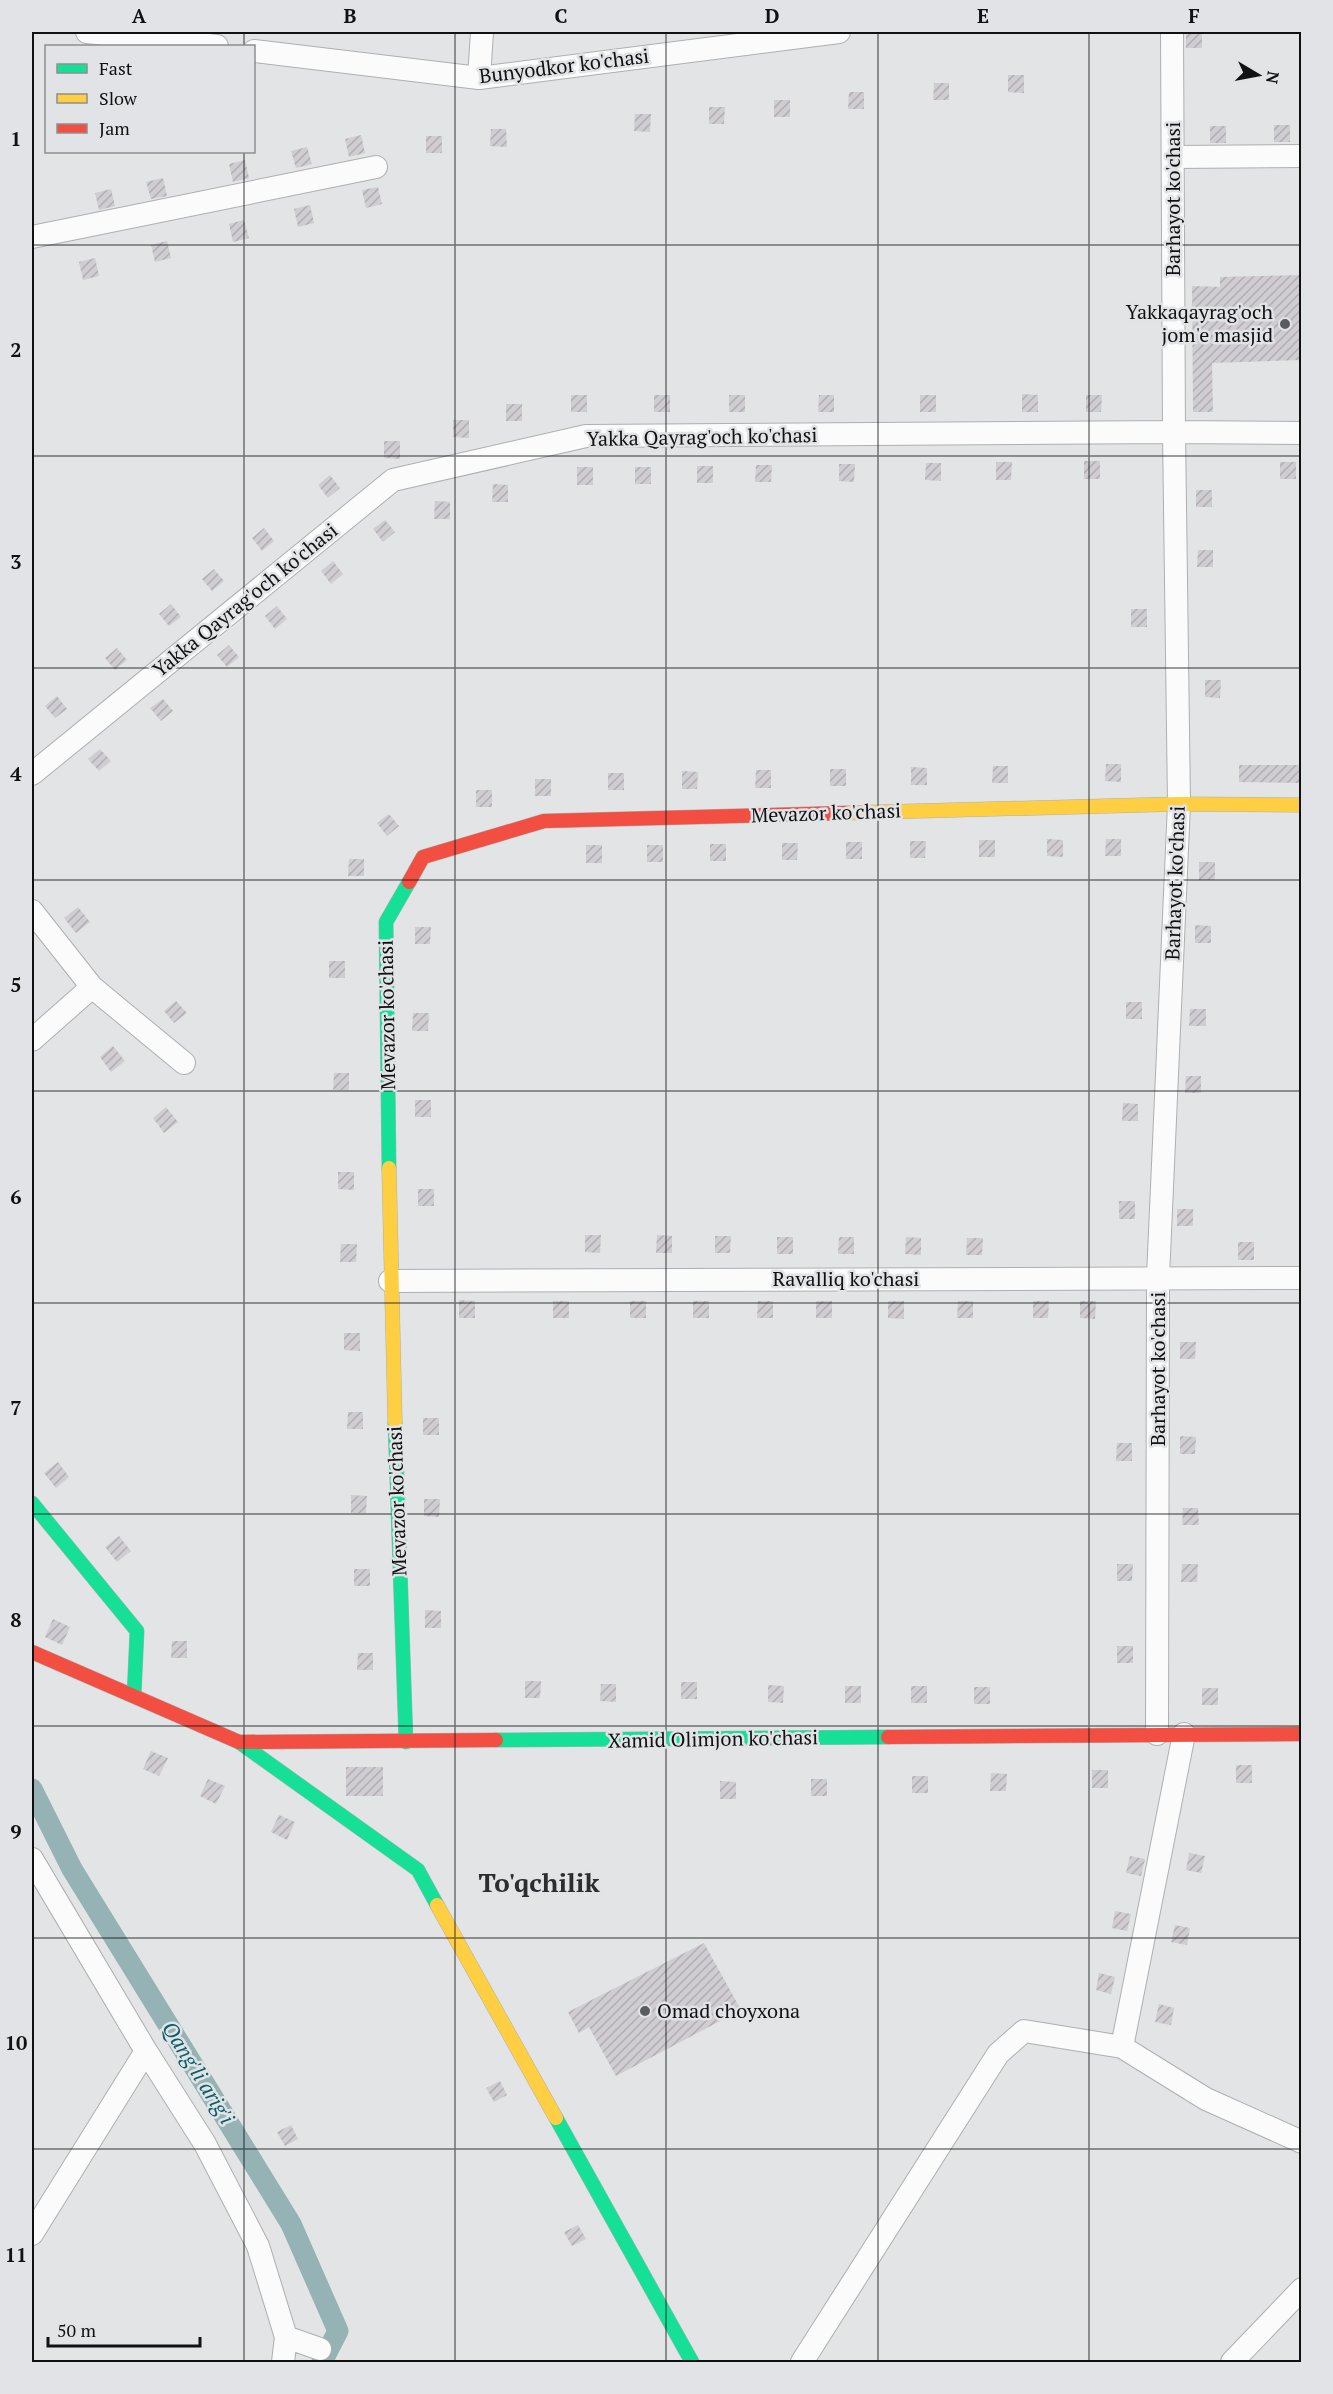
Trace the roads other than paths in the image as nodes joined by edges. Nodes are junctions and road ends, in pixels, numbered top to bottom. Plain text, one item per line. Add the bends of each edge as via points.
1 (87, 32) edge
2 (482, 32) edge
3 (833, 32) edge
4 (838, 32) edge
5 (1172, 32) edge
6 (131, 34) edge
7 (210, 45) edge
8 (255, 51) edge
9 (480, 78) junction
10 (1302, 156) edge
11 (1173, 157) junction
12 (376, 167) dead end
13 (32, 237) edge
14 (1174, 432) junction
15 (1302, 434) edge
16 (32, 774) edge
17 (1179, 804) junction
18 (1302, 805) edge
19 (32, 910) edge
20 (92, 987) junction
21 (32, 1040) edge
22 (184, 1063) dead end
23 (1158, 1277) junction
24 (1302, 1278) edge
25 (390, 1281) junction
26 (32, 1503) edge
27 (32, 1652) edge
28 (134, 1696) junction
29 (1156, 1734) junction
30 (1184, 1734) junction
31 (1302, 1734) edge
32 (239, 1742) junction
33 (406, 1742) junction
34 (32, 1859) edge
35 (1122, 2047) junction
36 (146, 2051) junction
37 (1302, 2142) edge
38 (35, 2219) edge
39 (1302, 2289) edge
40 (286, 2337) junction
41 (320, 2349) dead end
42 (283, 2362) edge
43 (692, 2362) edge
44 (802, 2362) edge
45 (1232, 2362) edge

1 - 6 street
2 - 9 street
3 - 4 street, Bunyodkor ko'chasi
3 - 9 street, Bunyodkor ko'chasi
5 - 11 street, Barhayot ko'chasi
6 - 7 street
8 - 9 street, Bunyodkor ko'chasi
10 - 11 street
11 - 14 street, Barhayot ko'chasi
12 - 13 street
14 - 15 street, Yakka Qayrag'och ko'chasi
14 - 16 street, Yakka Qayrag'och ko'chasi via 586,436 393,480
14 - 17 street, Barhayot ko'chasi
17 - 18 main road, Mevazor ko'chasi
17 - 23 street, Barhayot ko'chasi
17 - 25 main road, Mevazor ko'chasi via 544,821 423,857 386,922
19 - 20 street
20 - 21 street
20 - 22 street
23 - 24 street, Ravalliq ko'chasi
23 - 25 street, Ravalliq ko'chasi
23 - 29 street, Barhayot ko'chasi
25 - 33 main road, Mevazor ko'chasi
26 - 28 main road via 137,1631
27 - 28 main road, Xamid Olimjon ko'chasi
28 - 32 main road, Xamid Olimjon ko'chasi
29 - 30 main road, Xamid Olimjon ko'chasi
29 - 33 main road, Xamid Olimjon ko'chasi
30 - 31 main road, Xamid Olimjon ko'chasi
30 - 35 street
32 - 33 main road, Xamid Olimjon ko'chasi
32 - 43 main road via 418,1870
34 - 36 street
35 - 37 street via 1206,2099
35 - 44 street via 1024,2031 998,2054
36 - 38 street
36 - 40 street via 205,2144 258,2246
39 - 45 street
40 - 41 street
40 - 42 street

